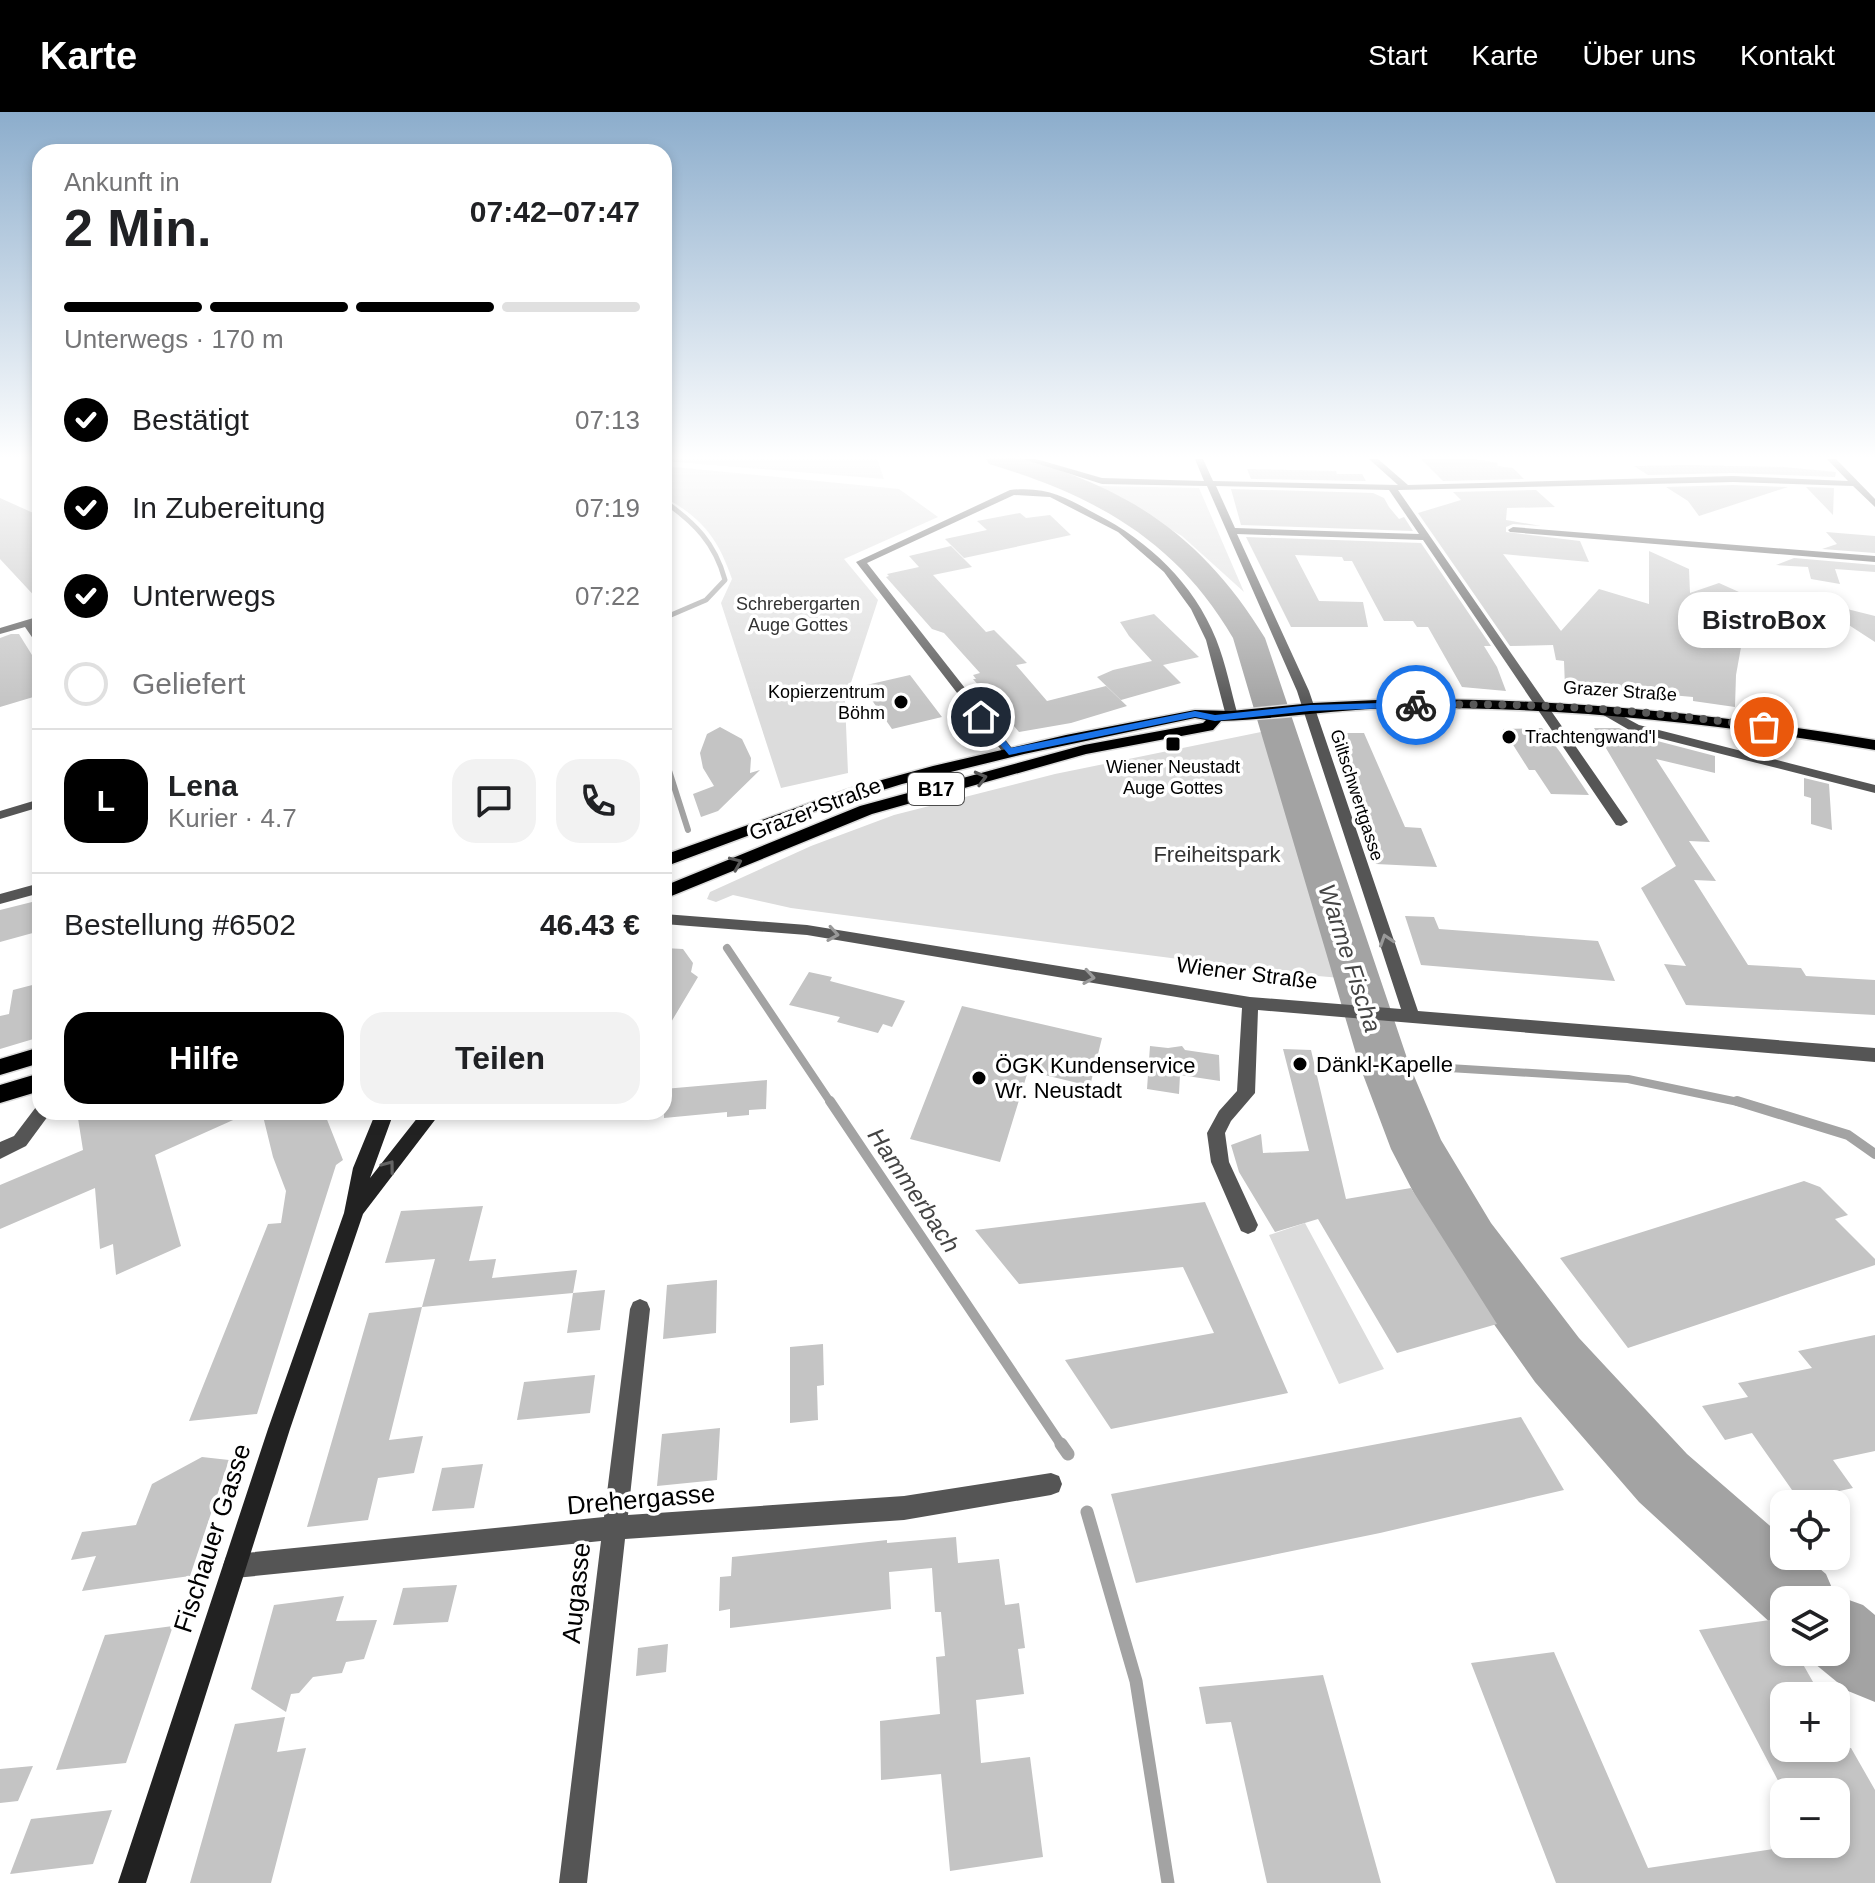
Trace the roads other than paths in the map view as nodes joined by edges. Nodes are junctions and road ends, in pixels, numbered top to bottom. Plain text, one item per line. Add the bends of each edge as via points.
1 (905, 542) edge
2 (1135, 542) edge
3 (1237, 542) edge
4 (1429, 542) edge
5 (1658, 542) edge
6 (1875, 559) edge
7 (32, 622) edge
8 (28, 623) junction
9 (32, 629) edge
10 (0, 631) edge
11 (1543, 706) junction
12 (1310, 708) junction
13 (1604, 710) junction
14 (1224, 717) junction
15 (1875, 745) edge
16 (1009, 752) junction
17 (1875, 789) edge
18 (32, 805) edge
19 (0, 815) edge
20 (1621, 822) dead end
21 (672, 858) edge
22 (32, 890) edge
23 (672, 890) edge
24 (0, 899) edge
25 (672, 920) edge
26 (1250, 1003) junction
27 (1411, 1014) junction
28 (1875, 1055) edge
29 (32, 1057) edge
30 (0, 1067) edge
31 (32, 1084) edge
32 (0, 1094) edge
33 (36, 1120) edge
34 (382, 1120) edge
35 (426, 1120) edge
36 (0, 1151) edge
37 (354, 1213) junction
38 (1248, 1225) dead end
39 (640, 1309) dead end
40 (1051, 1484) dead end
41 (614, 1528) junction
42 (235, 1566) junction
43 (132, 1883) edge
44 (573, 1883) edge

1 - 16 street via 861,562
2 - 14 street via 1168,570 1196,609 1211,640
3 - 12 street, Giltschwertgasse
4 - 11 street
5 - 6 street
7 - 8 street
8 - 9 street
8 - 10 street
11 - 12 main road, Grazer Straße / B17
11 - 13 main road, Grazer Straße / B17
11 - 20 street
12 - 14 main road, Grazer Straße / B17
27 -> 12 street, Giltschwertgasse
13 - 15 main road, Grazer Straße / B17
13 - 17 street via 1635,728
14 - 16 main road, Grazer Straße / B17 via 1195,714
23 -> 14 main road, Grazer Straße / B17 via 866,810 1084,750 1208,727
16 - 21 main road, Grazer Straße / B17 via 854,793
18 - 19 street
22 - 24 street
25 -> 26 street, Wiener Straße via 807,930
26 - 27 street, Wiener Straße
26 - 38 street via 1246,1093 1216,1133 1220,1162
27 - 28 street, Wiener Straße via 1454,1022
29 - 30 main road
31 - 32 main road
33 - 36 street via 20,1141
34 - 37 main road, Fischauer Gasse via 362,1168
37 -> 35 main road, Fischauer Gasse
37 - 42 main road, Fischauer Gasse
39 - 41 street, Augasse
40 - 41 street, Drehergasse via 904,1508
41 - 42 street, Drehergasse
41 - 44 street, Augasse
42 - 43 main road, Fischauer Gasse

